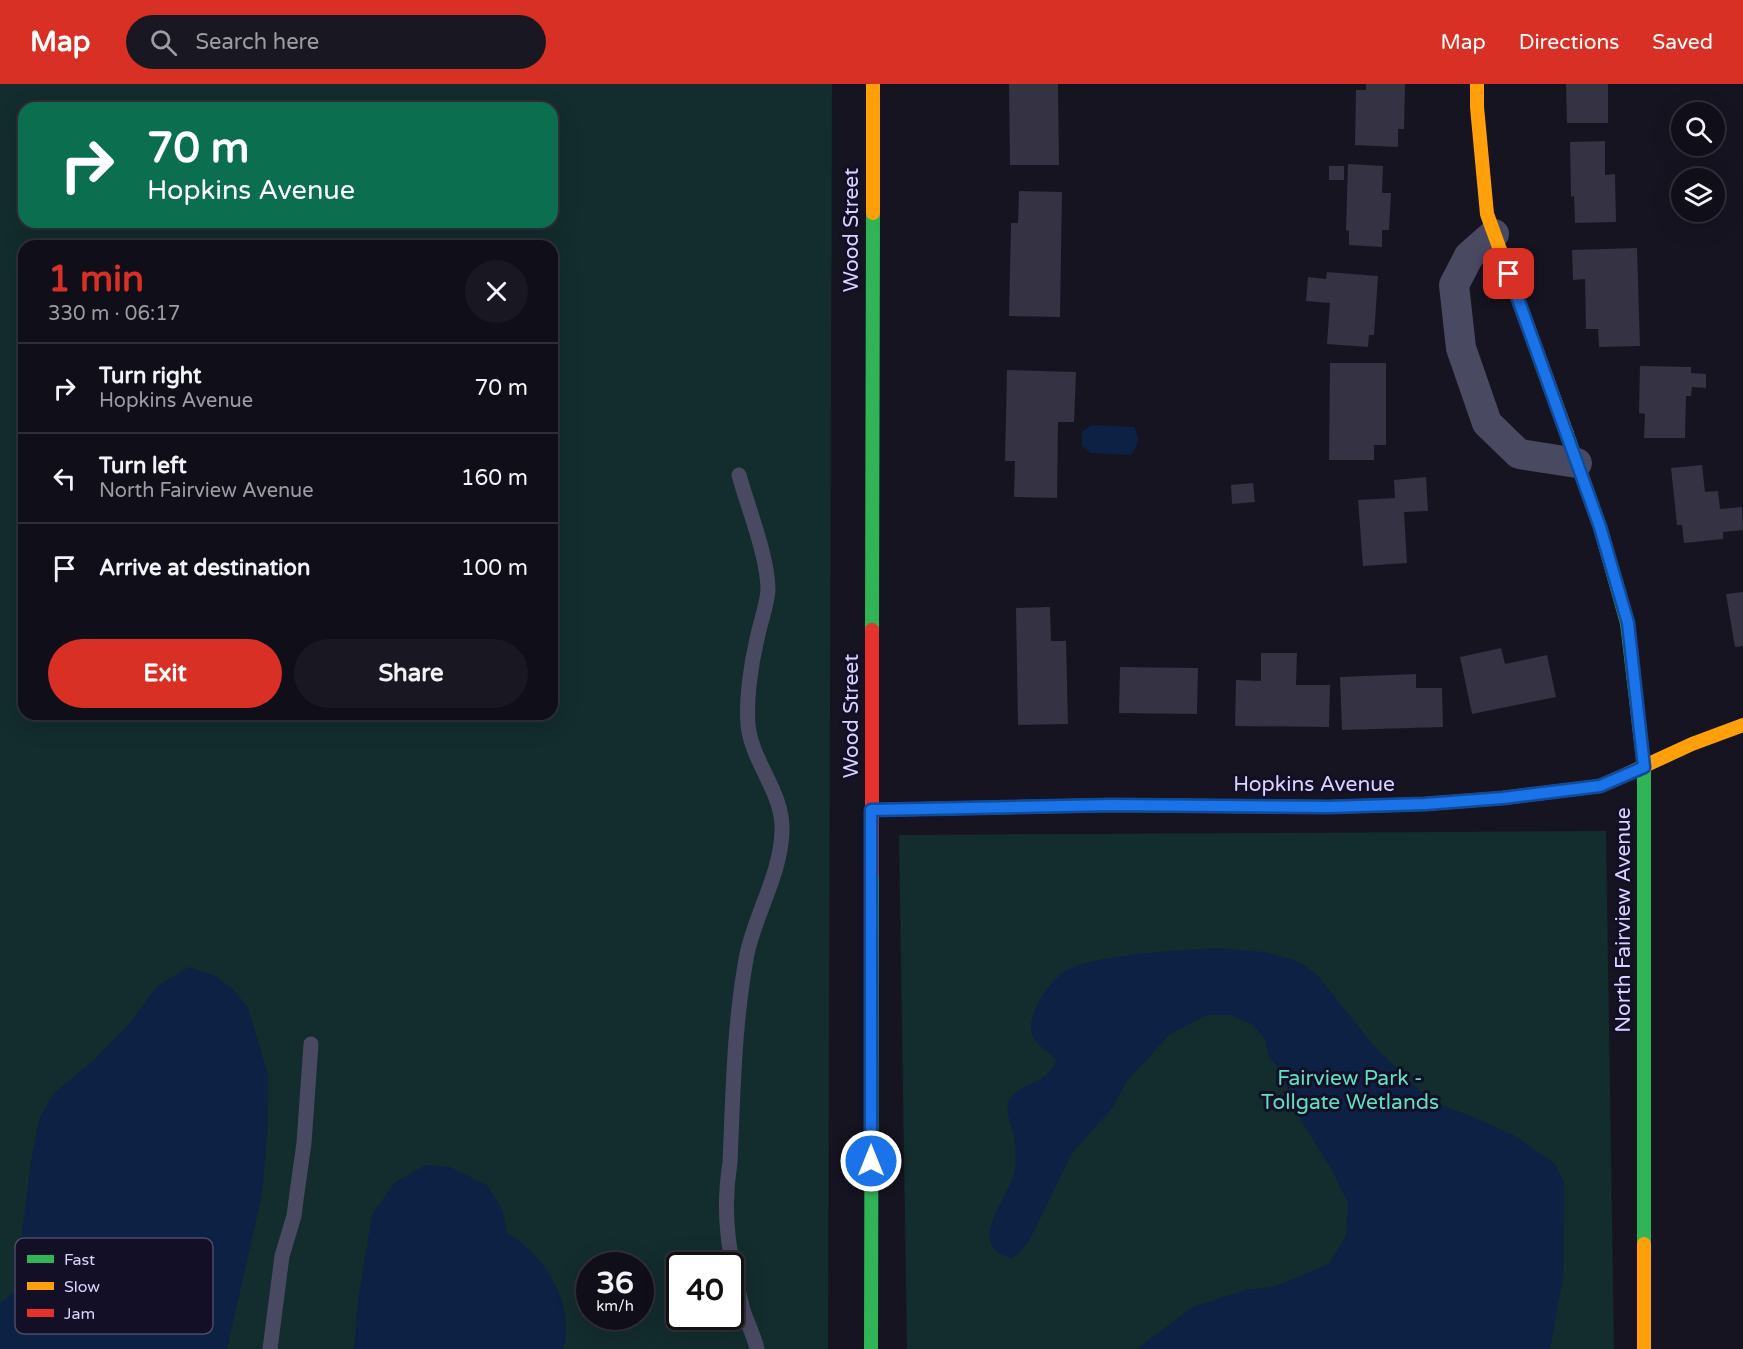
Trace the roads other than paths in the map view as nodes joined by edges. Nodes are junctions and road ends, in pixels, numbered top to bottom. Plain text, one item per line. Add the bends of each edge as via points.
1 (873, 84) edge
2 (1477, 84) edge
3 (1494, 234) junction
4 (1577, 463) junction
5 (739, 475) dead end
6 (1743, 725) edge
7 (1644, 767) junction
8 (871, 810) junction
9 (311, 1044) dead end
10 (270, 1349) edge
11 (758, 1349) edge
12 (871, 1349) edge
13 (1644, 1349) edge

1 - 8 street, Wood Street
2 - 3 street, North Fairview Avenue via 1487,214
3 - 4 street, North Fairview Avenue
3 - 4 street via 1469,256 1455,285 1461,348 1487,423 1519,454
4 - 7 street, North Fairview Avenue via 1628,623
5 - 11 lane via 764,560 768,591 756,641 748,725 756,757 778,802 782,831 778,866 756,920 747,957 727,1181 726,1218 733,1276
6 - 7 street, Hopkins Avenue
7 - 8 street, Hopkins Avenue via 1600,786 1425,804
7 - 13 street, North Fairview Avenue
8 - 12 street, Wood Street
9 - 10 lane via 299,1183 282,1256

